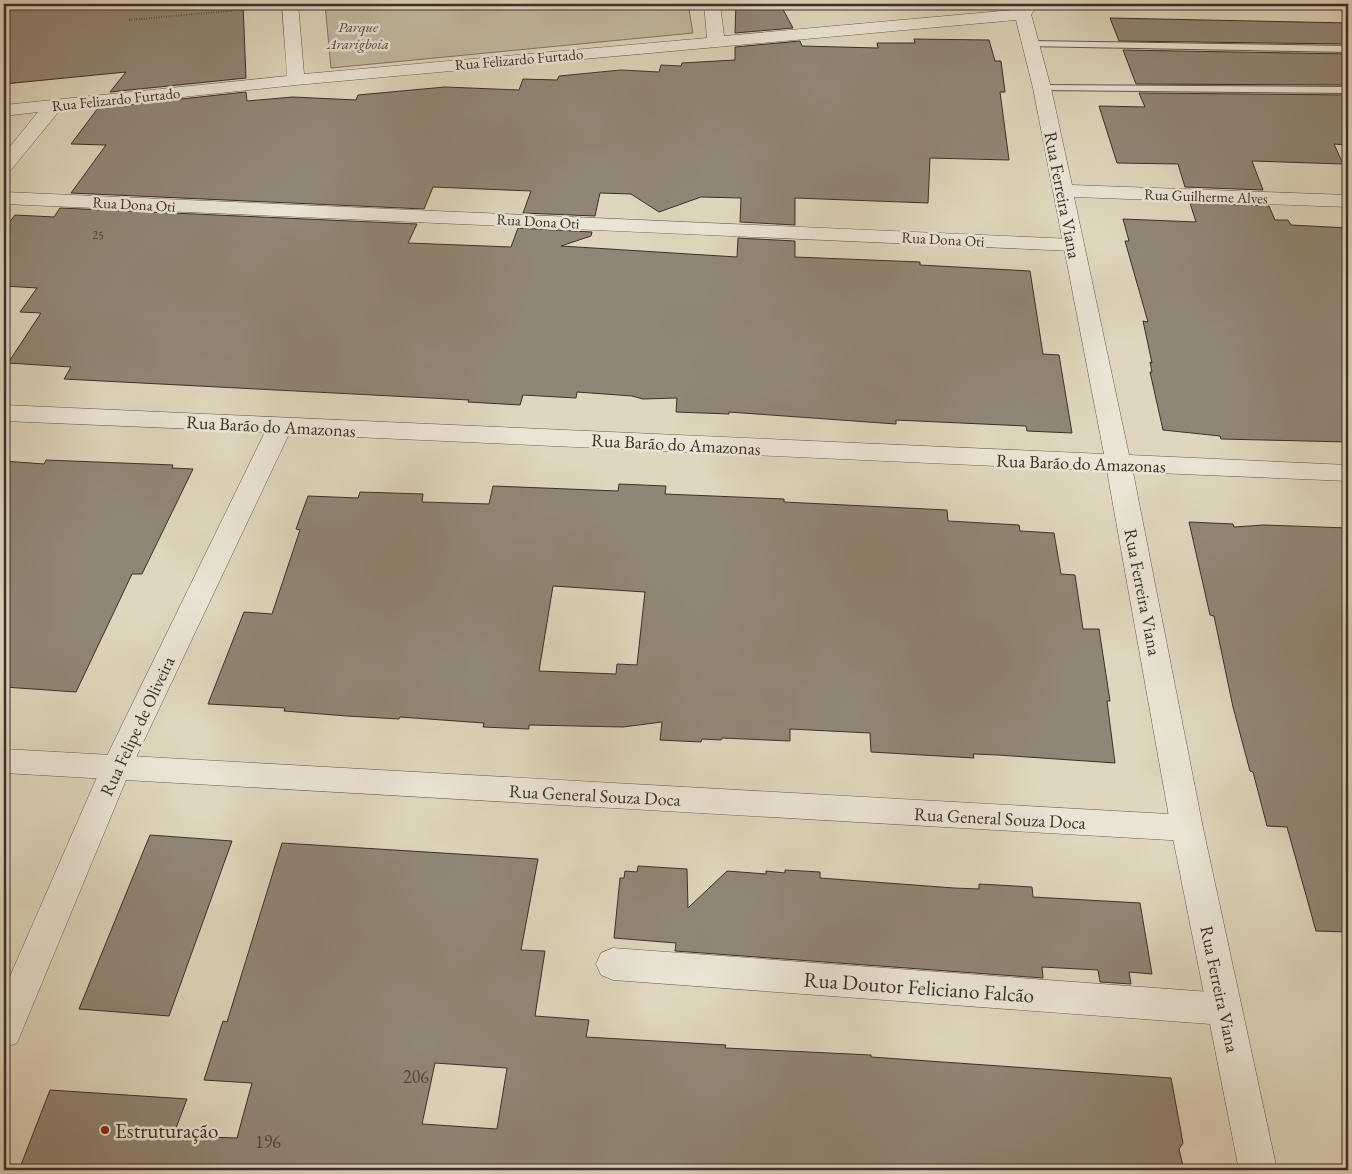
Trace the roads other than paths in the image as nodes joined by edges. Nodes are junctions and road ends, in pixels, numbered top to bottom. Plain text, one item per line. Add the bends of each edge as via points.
1 (712, 4) edge
2 (290, 5) edge
3 (1027, 9) edge
4 (716, 42) junction
5 (1030, 44) junction
6 (1348, 49) edge
7 (296, 80) junction
8 (1042, 88) junction
9 (1348, 90) edge
10 (54, 106) junction
11 (4, 110) edge
12 (4, 166) edge
13 (1063, 191) junction
14 (4, 198) edge
15 (1348, 201) edge
16 (1073, 245) junction
17 (4, 413) edge
18 (280, 426) junction
19 (1119, 465) junction
20 (1348, 473) edge
21 (4, 761) edge
22 (116, 768) junction
23 (1187, 828) junction
24 (613, 964) dead end
25 (1224, 1009) junction
26 (4, 1031) edge
27 (1258, 1170) edge

1 - 4 street
2 - 7 street
3 - 4 street, Rua Felizardo Furtado
3 - 5 street, Rua Ferreira Viana
4 - 7 street, Rua Felizardo Furtado
5 - 6 lane
5 - 8 street, Rua Ferreira Viana
7 - 10 street, Rua Felizardo Furtado
8 - 9 lane
8 - 13 street, Rua Ferreira Viana
10 - 11 street, Rua Felizardo Furtado
10 - 12 street
13 - 15 street, Rua Guilherme Alves
13 - 16 street, Rua Ferreira Viana
14 - 16 street, Rua Dona Oti
16 - 19 street, Rua Ferreira Viana
17 - 18 street, Rua Barão do Amazonas
18 - 19 street, Rua Barão do Amazonas
18 - 22 street, Rua Felipe de Oliveira
19 - 20 street, Rua Barão do Amazonas
19 - 23 street, Rua Ferreira Viana
21 - 22 street, Rua General Souza Doca
22 - 23 street, Rua General Souza Doca
22 - 26 street, Rua Felipe de Oliveira
23 - 25 street, Rua Ferreira Viana
24 - 25 street, Rua Doutor Feliciano Falcão
25 - 27 street, Rua Ferreira Viana

